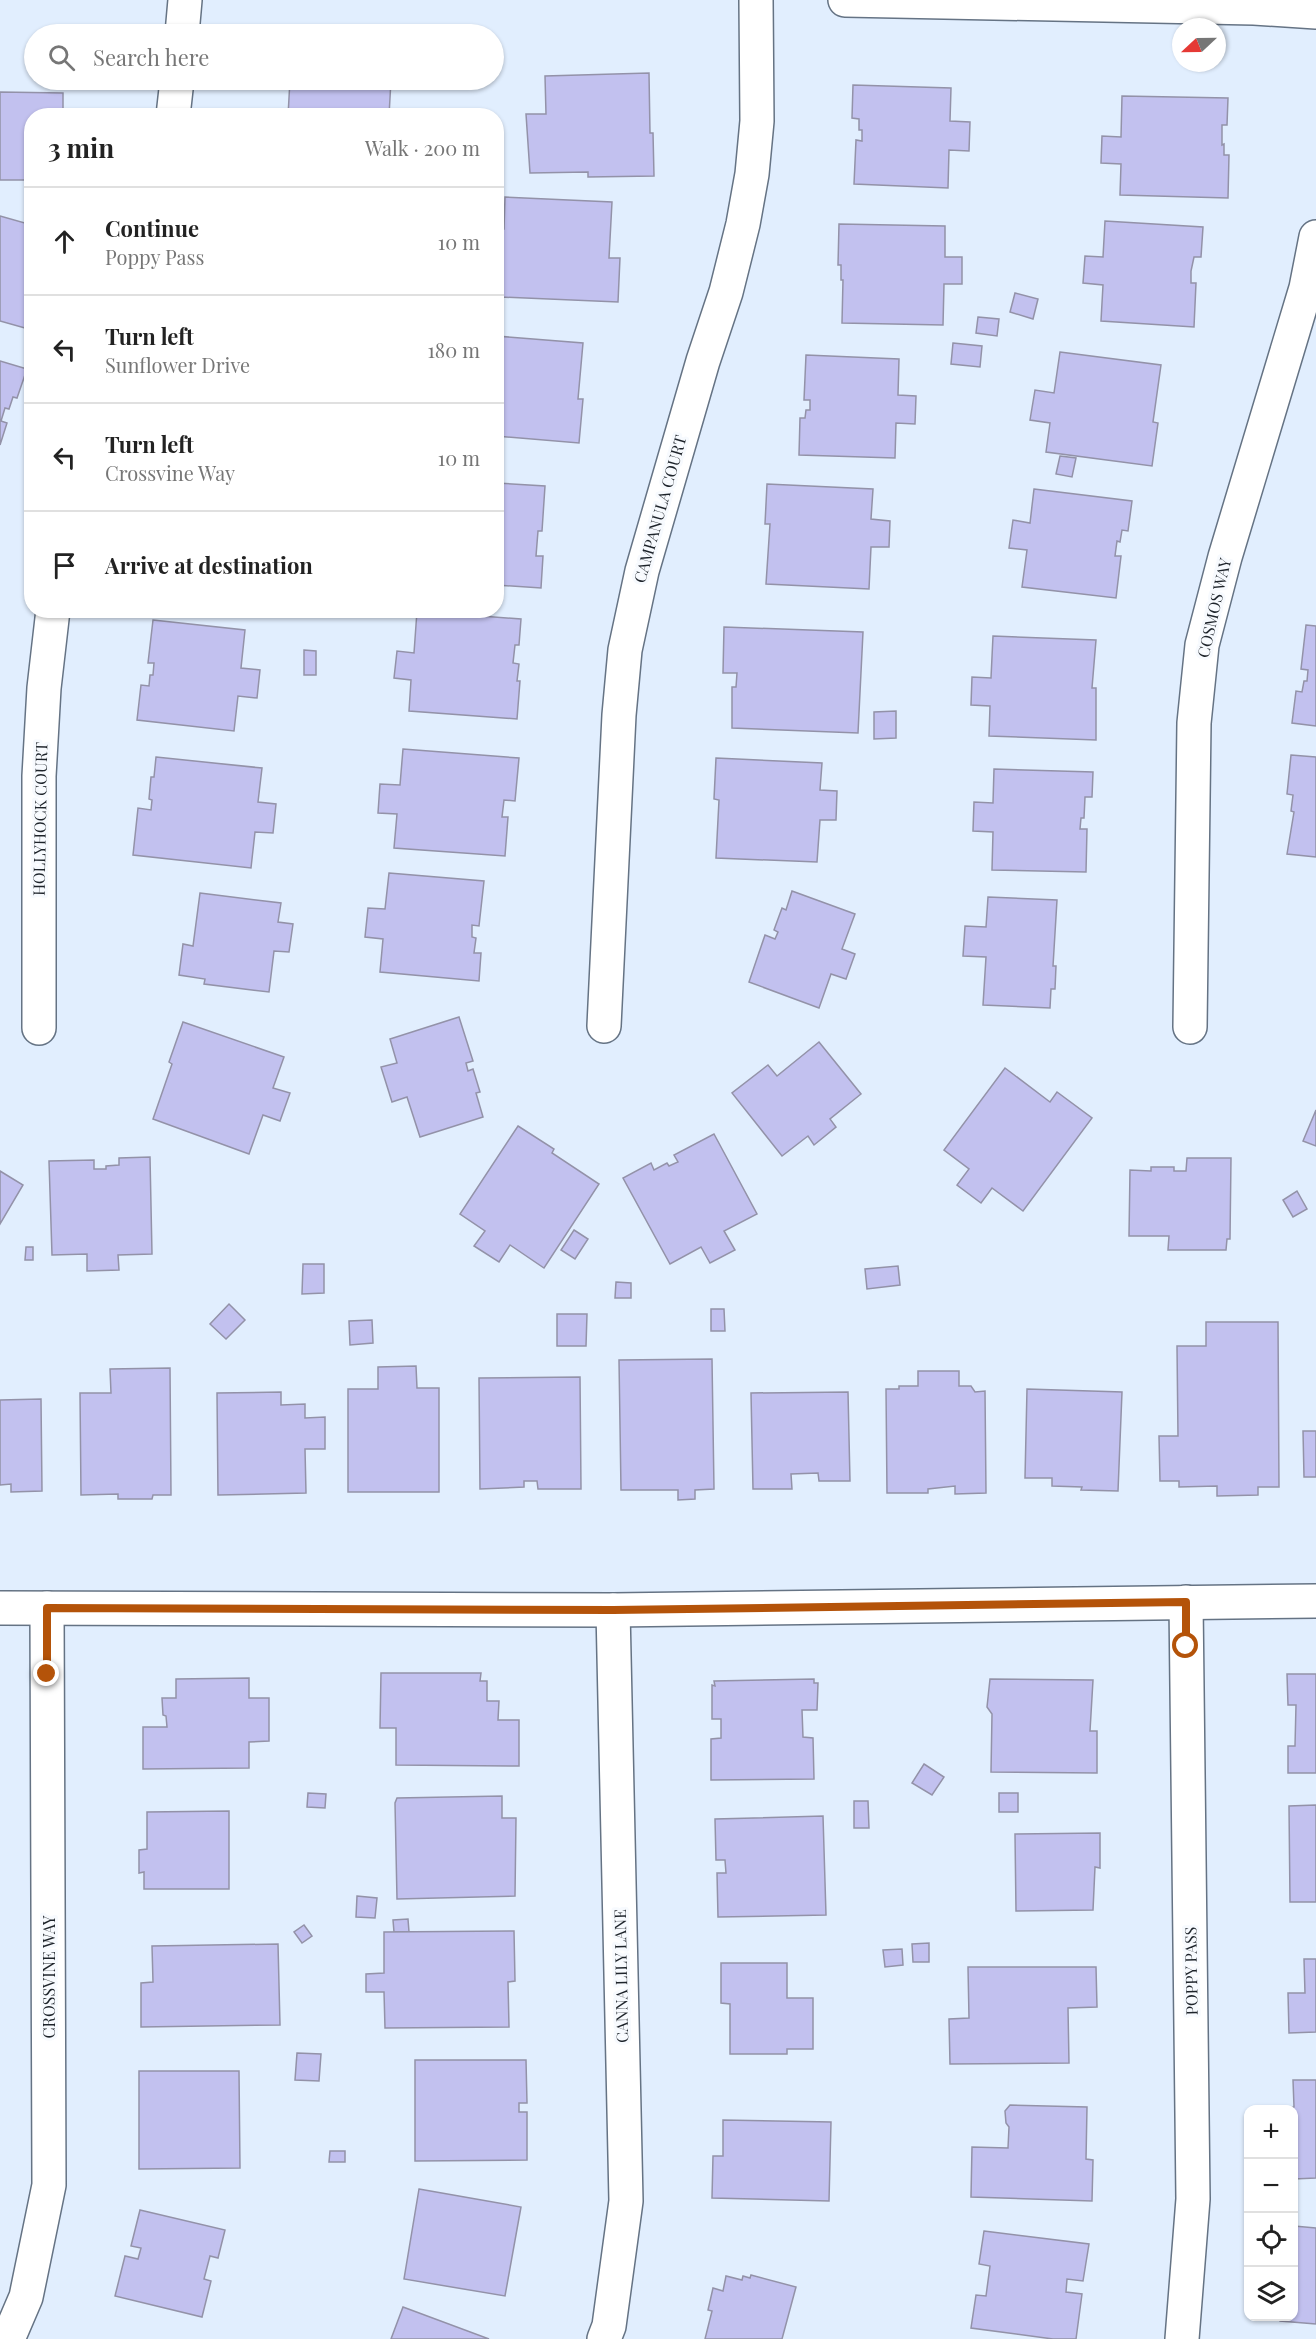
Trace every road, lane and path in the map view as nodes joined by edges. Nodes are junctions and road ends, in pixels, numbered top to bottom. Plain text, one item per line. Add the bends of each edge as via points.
1 (185, 0) edge
2 (756, 0) edge
3 (845, 0) edge
4 (1316, 12) edge
5 (183, 24) edge
6 (176, 90) edge
7 (174, 108) edge
8 (1316, 237) edge
9 (52, 618) edge
10 (604, 1026) dead end
11 (1190, 1027) dead end
12 (39, 1028) dead end
13 (1316, 1601) edge
14 (1186, 1602) junction
15 (0, 1608) edge
16 (47, 1608) junction
17 (613, 1610) junction
18 (8, 2339) edge
19 (604, 2339) edge
20 (1182, 2339) edge

1 - 5 street
2 - 10 street, CAMPANULA COURT via 757,121 743,224 642,571 625,650
3 - 4 street
6 - 7 street
8 - 11 street, COSMOS WAY via 1306,288 1202,645 1194,723
9 - 12 street, HOLLYHOCK COURT via 39,776
13 - 14 street
14 - 17 street
14 - 20 street, POPPY PASS via 1193,2199
15 - 16 street
16 - 17 street
16 - 18 street, CROSSVINE WAY via 50,2185 26,2297
17 - 19 street, CANNA LILY LANE via 626,2201

